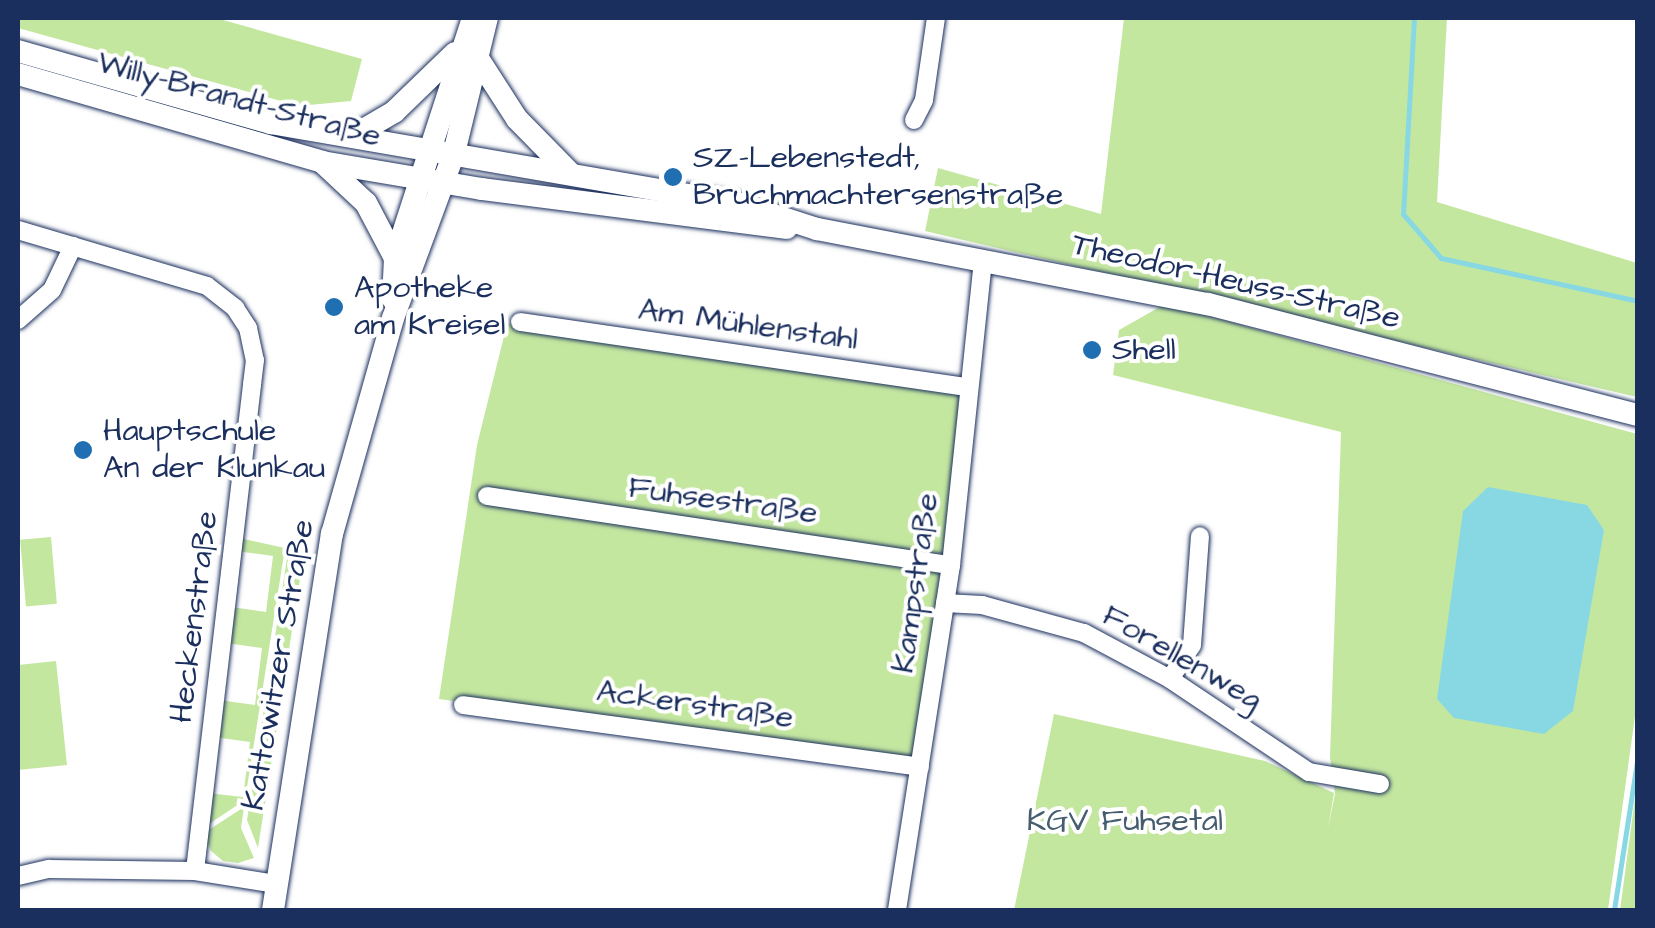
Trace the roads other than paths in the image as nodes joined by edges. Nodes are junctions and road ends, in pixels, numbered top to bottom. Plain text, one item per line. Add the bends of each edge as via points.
1 (936, 18) edge
2 (472, 19) edge
3 (18, 51) edge
4 (470, 54) junction
5 (18, 74) edge
6 (914, 120) dead end
7 (353, 136) junction
8 (428, 148) junction
9 (454, 154) junction
10 (322, 162) junction
11 (572, 174) junction
12 (419, 177) junction
13 (445, 181) junction
14 (817, 229) junction
15 (18, 230) edge
16 (73, 246) junction
17 (394, 258) junction
18 (983, 261) junction
19 (392, 318) junction
20 (18, 320) edge
21 (520, 322) dead end
22 (968, 387) junction
23 (1638, 416) edge
24 (487, 496) dead end
25 (1200, 536) dead end
26 (951, 565) junction
27 (945, 603) junction
28 (1170, 679) junction
29 (463, 705) dead end
30 (920, 767) junction
31 (1380, 784) dead end
32 (194, 871) junction
33 (18, 876) edge
34 (276, 884) junction
35 (273, 910) edge
36 (896, 910) edge

1 - 6 street via 924,100
2 - 4 street, Kattowitzer Straße
3 - 7 street, Willy-Brandt-Straße via 271,122
4 - 7 street
4 - 8 street, Kattowitzer Straße
4 - 9 street, Kattowitzer Straße
4 - 11 street via 516,120
5 - 10 street, Willy-Brandt-Straße
7 - 8 street, Willy-Brandt-Straße
8 - 9 street, Willy-Brandt-Straße
8 - 12 street, Kattowitzer Straße
9 - 11 street, Willy-Brandt-Straße
9 - 13 street, Kattowitzer Straße
10 - 12 street, Willy-Brandt-Straße
10 - 17 street via 366,203
11 - 14 street, Willy-Brandt-Straße via 740,204
12 - 13 street, Willy-Brandt-Straße
12 - 17 street, Kattowitzer Straße
13 - 14 street, Willy-Brandt-Straße via 762,227
13 - 19 street, Kattowitzer Straße
14 - 18 street, Theodor-Heuss-Straße
15 - 16 street, Heckenstraße
16 - 20 street via 52,290
16 - 32 street, Heckenstraße via 207,286 248,328 255,360
17 - 19 street, Kattowitzer Straße
18 - 22 street, Kampstraße
18 - 23 street, Theodor-Heuss-Straße via 1208,304
19 - 34 street, Kattowitzer Straße via 332,534
21 - 22 street, Am Mühlenstahl
22 - 26 street, Kampstraße
24 - 26 street, Fuhsestraße
25 - 28 street via 1192,646
26 - 27 street, Kampstraße
27 - 28 street, Forellenweg via 982,604 1084,634
27 - 30 street, Kampstraße
28 - 31 street, Forellenweg via 1309,772
29 - 30 street, Ackerstraße
30 - 36 street, Kampstraße
32 - 33 street via 48,870
32 - 34 street
34 - 35 street, Kattowitzer Straße

